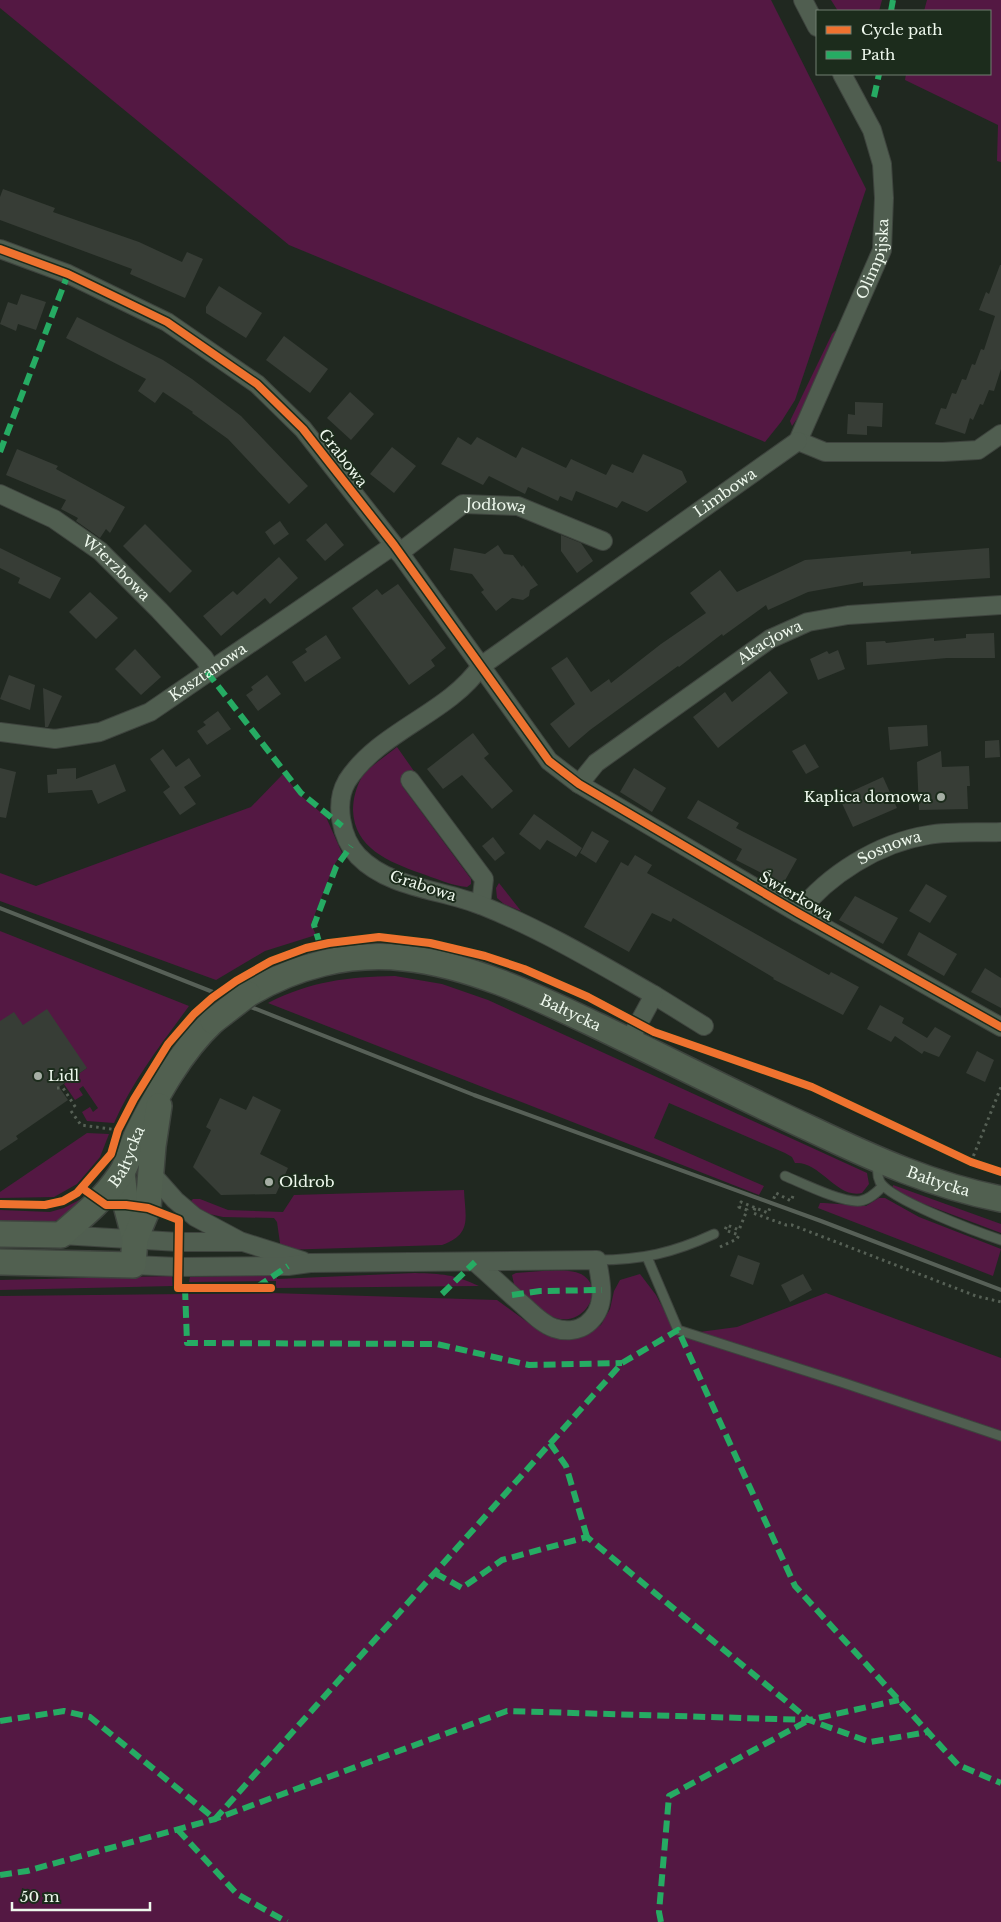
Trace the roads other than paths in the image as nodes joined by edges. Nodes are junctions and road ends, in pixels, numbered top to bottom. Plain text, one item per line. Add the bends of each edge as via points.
1 (803, 0) edge
2 (816, 25) edge
3 (843, 75) edge
4 (0, 249) edge
5 (1001, 434) edge
6 (798, 440) junction
7 (0, 494) edge
8 (603, 540) dead end
9 (396, 549) junction
10 (1001, 605) edge
11 (481, 666) junction
12 (211, 669) junction
13 (0, 732) edge
14 (410, 780) dead end
15 (579, 784) junction
16 (1001, 832) edge
17 (481, 905) junction
18 (798, 913) junction
19 (654, 995) junction
20 (704, 1026) dead end
21 (1001, 1027) edge
22 (628, 1041) junction
23 (161, 1092) junction
24 (880, 1160) junction
25 (122, 1173) junction
26 (151, 1173) junction
27 (789, 1177) road end
28 (884, 1186) junction
29 (1001, 1199) edge
30 (0, 1234) edge
31 (61, 1235) junction
32 (709, 1236) road end
33 (135, 1239) junction
34 (1001, 1240) edge
35 (243, 1242) junction
36 (647, 1258) junction
37 (598, 1260) junction
38 (0, 1262) edge
39 (475, 1262) junction
40 (310, 1263) junction
41 (133, 1265) junction
42 (1001, 1436) edge

1 - 2 street
3 - 6 street, Olimpijska via 872,130 882,164 882,250
4 - 9 street, Grabowa via 68,274 167,322 257,384 303,429
5 - 6 street via 978,450 943,452 825,452
6 - 11 street, Limbowa
7 - 12 street, Wierzbowa via 54,519 100,551 160,610
8 - 9 street, Jodłowa via 518,506 463,504
9 - 11 street, Grabowa
9 - 12 street, Kasztanowa
10 - 15 street, Akacjowa via 848,615 808,622 754,650 596,763
11 - 15 street, Grabowa via 549,761
11 - 17 street, Grabowa via 464,686 369,754 346,784 341,804 342,826 347,840 357,855 374,869 398,880
12 - 13 street, Kasztanowa via 150,712 100,732 55,739
14 - 17 street via 484,879
15 - 18 street, Świerkowa
16 - 18 street, Sosnowa via 928,835 899,843 866,857 834,878
17 - 19 street, Grabowa via 538,930
18 - 21 street, Świerkowa
19 - 20 street, Grabowa
19 - 22 street
22 - 23 main road, Bałtycka, bridge via 505,985 451,967 402,958 359,957 322,963 277,978 248,994 212,1021 184,1053
22 - 24 main road, Bałtycka
23 - 25 main road, Bałtycka via 137,1134
23 - 26 main road, Bałtycka
24 - 28 lane via 877,1173
24 - 29 main road, Bałtycka via 959,1189
25 - 31 main road, Bałtycka via 100,1201
25 - 33 main road
26 - 33 main road, Bałtycka via 148,1208
26 - 35 street, Bałtycka via 195,1217
27 - 28 lane via 855,1201 868,1198
28 - 34 lane via 916,1206
30 - 31 main road, Bałtycka
31 - 33 street, Bałtycka
32 - 36 lane, Bałtycka
33 - 35 street, Bałtycka
33 - 41 main road, Bałtycka
35 - 40 street, Bałtycka
36 - 37 lane, Bałtycka
36 - 42 lane via 678,1330
37 - 39 street, Bałtycka
37 - 39 street via 602,1290 598,1310 584,1326 575,1330 554,1328 537,1317
38 - 41 main road, Bałtycka
39 - 40 street, Bałtycka
40 - 41 street, Bałtycka via 288,1266

